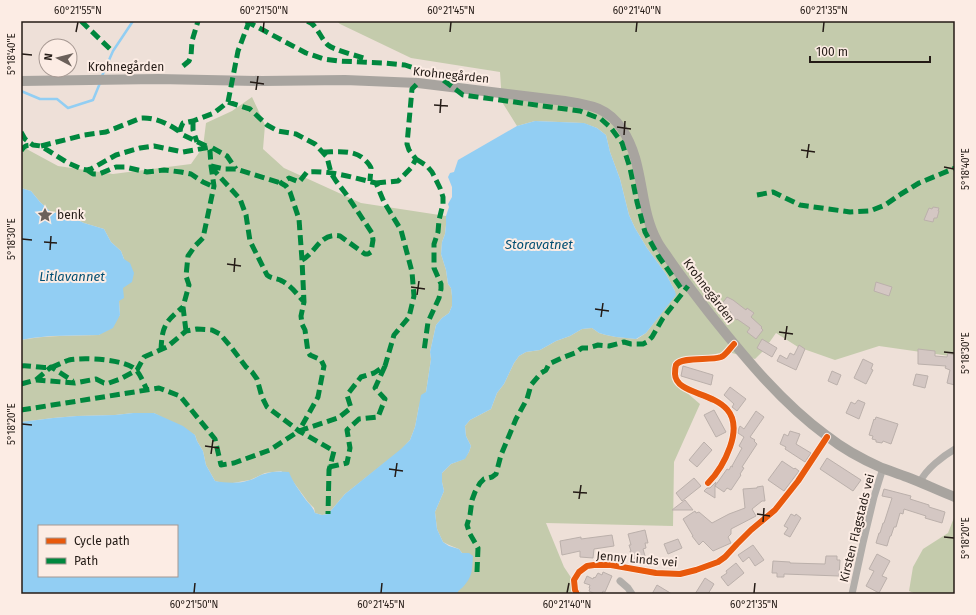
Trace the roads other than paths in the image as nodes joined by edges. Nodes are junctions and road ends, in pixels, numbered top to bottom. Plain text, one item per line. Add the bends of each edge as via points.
1 (21, 81) edge
2 (734, 344) junction
3 (827, 437) junction
4 (955, 449) edge
5 (883, 468) junction
6 (920, 482) junction
7 (708, 483) dead end
8 (955, 497) edge
9 (620, 581) dead end
10 (577, 594) edge
11 (632, 594) edge
12 (852, 594) edge

1 - 2 main road, Krohnegården via 152,79 418,83 559,100 597,108 613,117 630,145 636,160 650,224 657,241 688,286
2 - 3 main road, Krohnegården via 780,396
2 - 7 street via 722,356 681,361 675,370 675,378 684,388 717,401 730,413 733,425 732,442 725,459
3 - 5 main road, Krohnegården
3 - 10 street, Jenny Linds vei via 802,477 775,510 718,562 680,574 656,574 611,566 586,566 574,580
4 - 6 street via 941,458
5 - 6 main road, Krohnegården
5 - 12 street, Kirsten Flagstads vei
6 - 8 main road, Krohnegården
9 - 11 street

